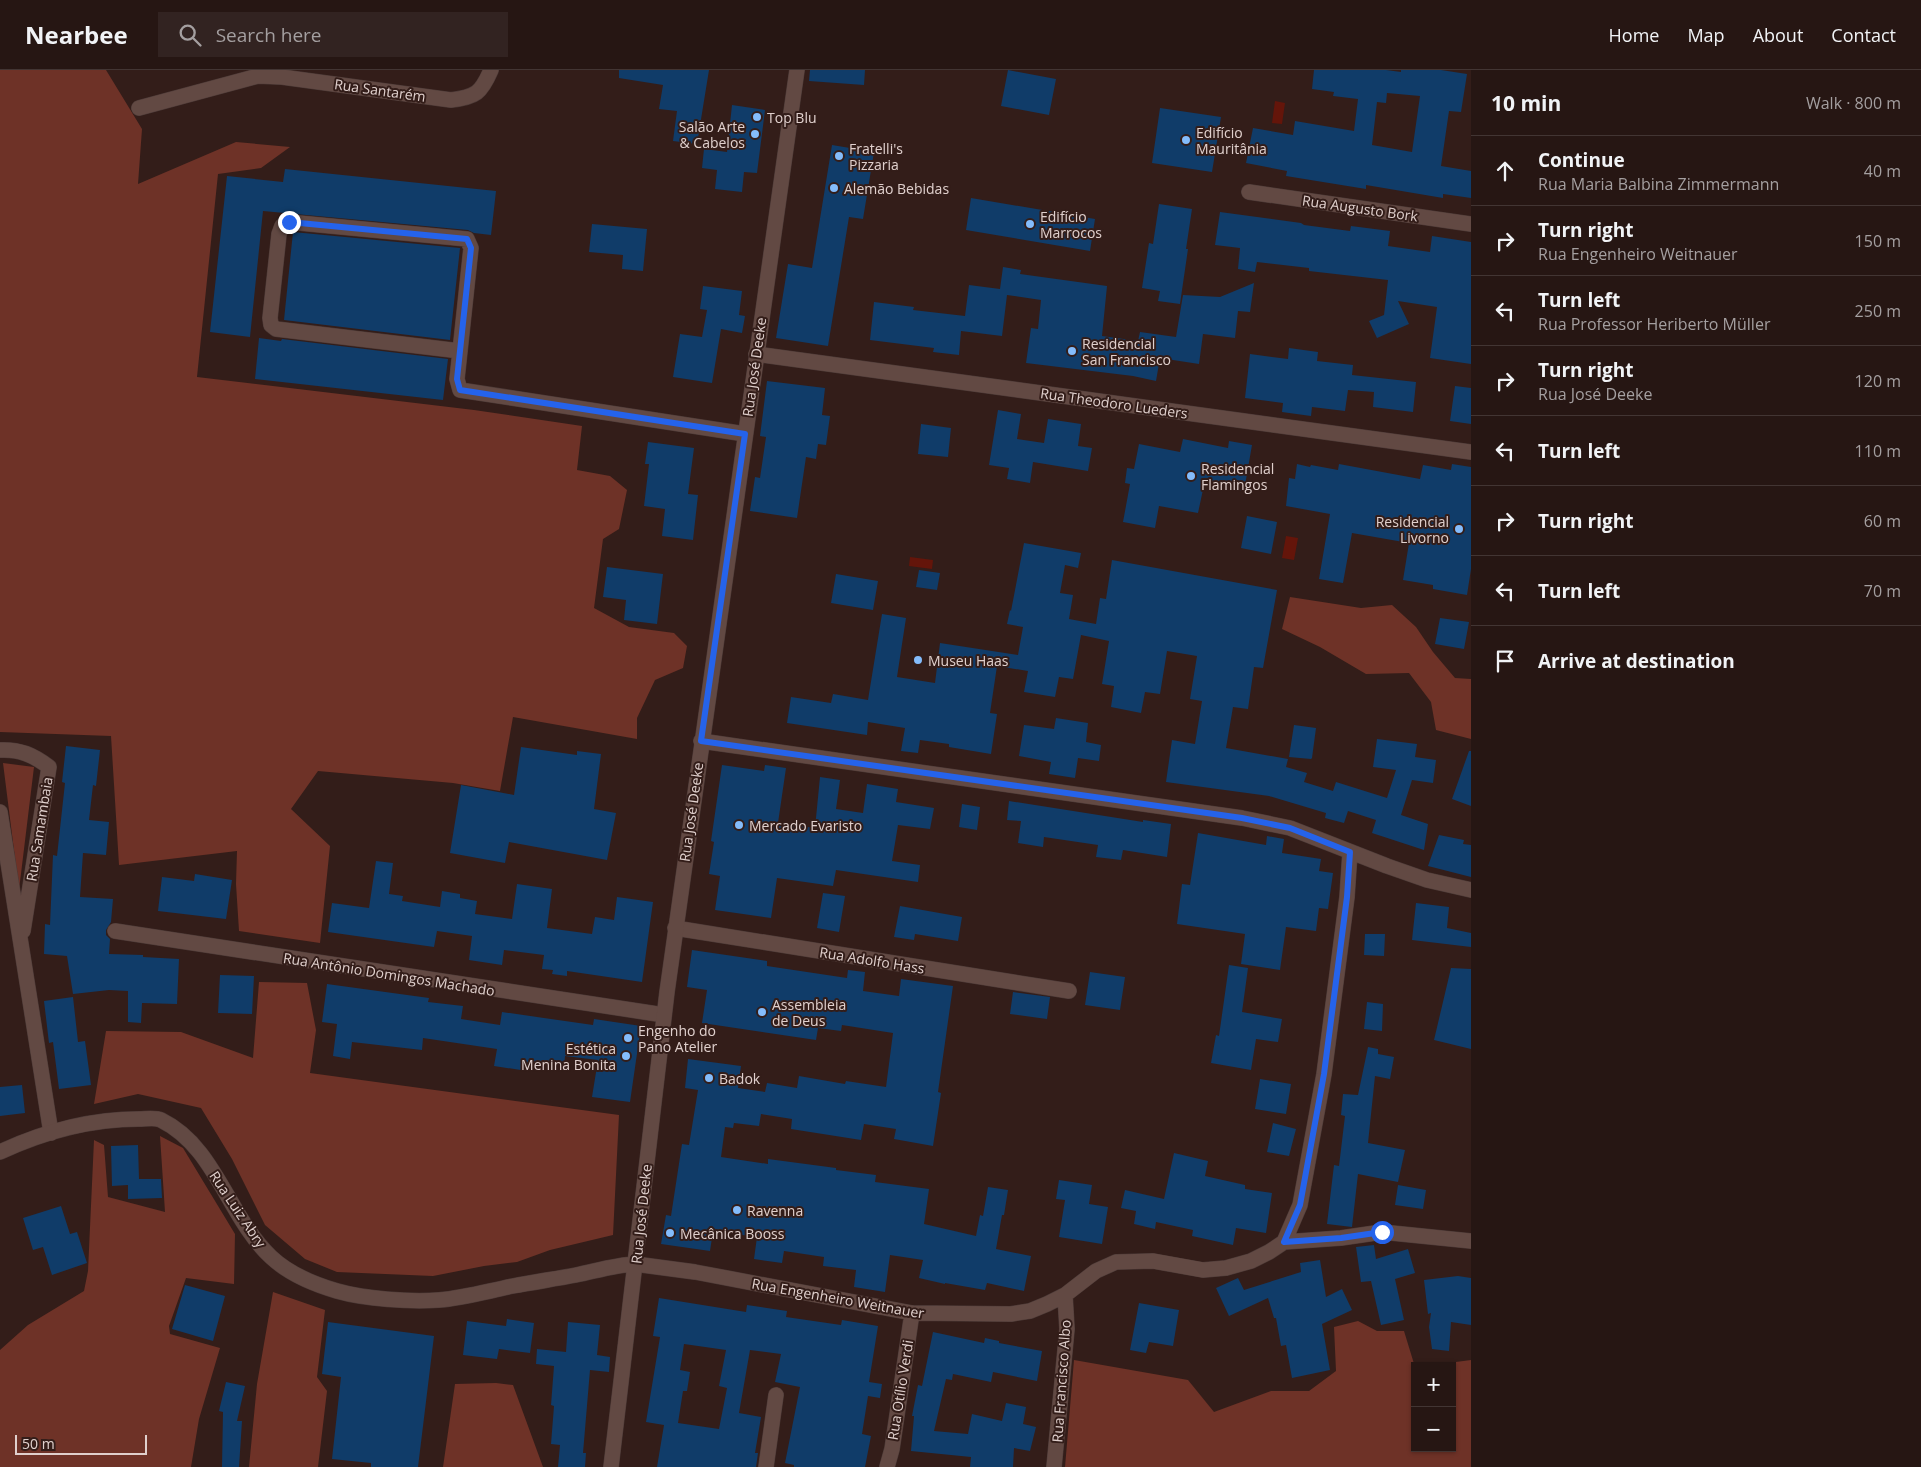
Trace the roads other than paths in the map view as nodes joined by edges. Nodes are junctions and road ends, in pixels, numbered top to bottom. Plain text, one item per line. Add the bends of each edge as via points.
1 (491, 70) edge
2 (797, 70) edge
3 (139, 108) dead end
4 (1249, 192) dead end
5 (1471, 224) edge
6 (460, 351) junction
7 (756, 354) junction
8 (745, 434) junction
9 (1471, 452) edge
10 (701, 741) junction
11 (0, 750) edge
12 (0, 812) edge
13 (1350, 852) junction
14 (1471, 890) edge
15 (675, 928) junction
16 (115, 931) dead end
17 (21, 945) junction
18 (1069, 991) dead end
19 (664, 1015) junction
20 (50, 1133) junction
21 (0, 1152) edge
22 (1471, 1241) edge
23 (1284, 1242) junction
24 (635, 1264) junction
25 (1065, 1296) junction
26 (912, 1313) junction
27 (776, 1395) dead end
28 (611, 1467) edge
29 (766, 1467) edge
30 (887, 1467) edge
31 (1054, 1467) edge

1 - 3 street, Rua Santarém via 478,92 468,98 451,100 258,76
2 - 7 street, Rua José Deeke
4 - 5 street, Rua Augusto Bork
6 - 6 street via 471,248 467,239 289,222 282,226 270,318 276,329
6 - 8 street via 457,379 460,390
7 - 8 street, Rua José Deeke
7 - 9 street, Rua Theodoro Lueders
8 - 10 street, Rua José Deeke
10 - 13 street via 1242,818 1290,828
10 - 15 street, Rua José Deeke
11 - 17 street, Rua Samambaia via 15,749 34,755 48,767
12 - 17 street, Rua Samambaia
13 - 14 street via 1427,880
13 - 23 street via 1324,1074 1300,1205
15 - 18 street, Rua Adolfo Hass
15 - 19 street, Rua José Deeke
16 - 19 street, Rua Antônio Domingos Machado
17 - 20 street, Rua Samambaia
19 - 24 street, Rua José Deeke
20 - 21 street, Rua Luiz Abry
20 - 24 street, Rua Luiz Abry via 121,1119 159,1119 196,1147 238,1214 271,1257 307,1281 360,1296 438,1300
22 - 23 street via 1382,1232
23 - 25 street, Rua Engenheiro Weitnauer via 1251,1261 1226,1268 1203,1270 1153,1261 1116,1262 1096,1271
24 - 26 street, Rua Engenheiro Weitnauer via 695,1272
24 - 28 street, Rua José Deeke
25 - 26 street, Rua Engenheiro Weitnauer via 1030,1311 1011,1314
25 - 31 street, Rua Francisco Albo via 1067,1329
26 - 30 street, Rua Otílio Verdi
27 - 29 street

